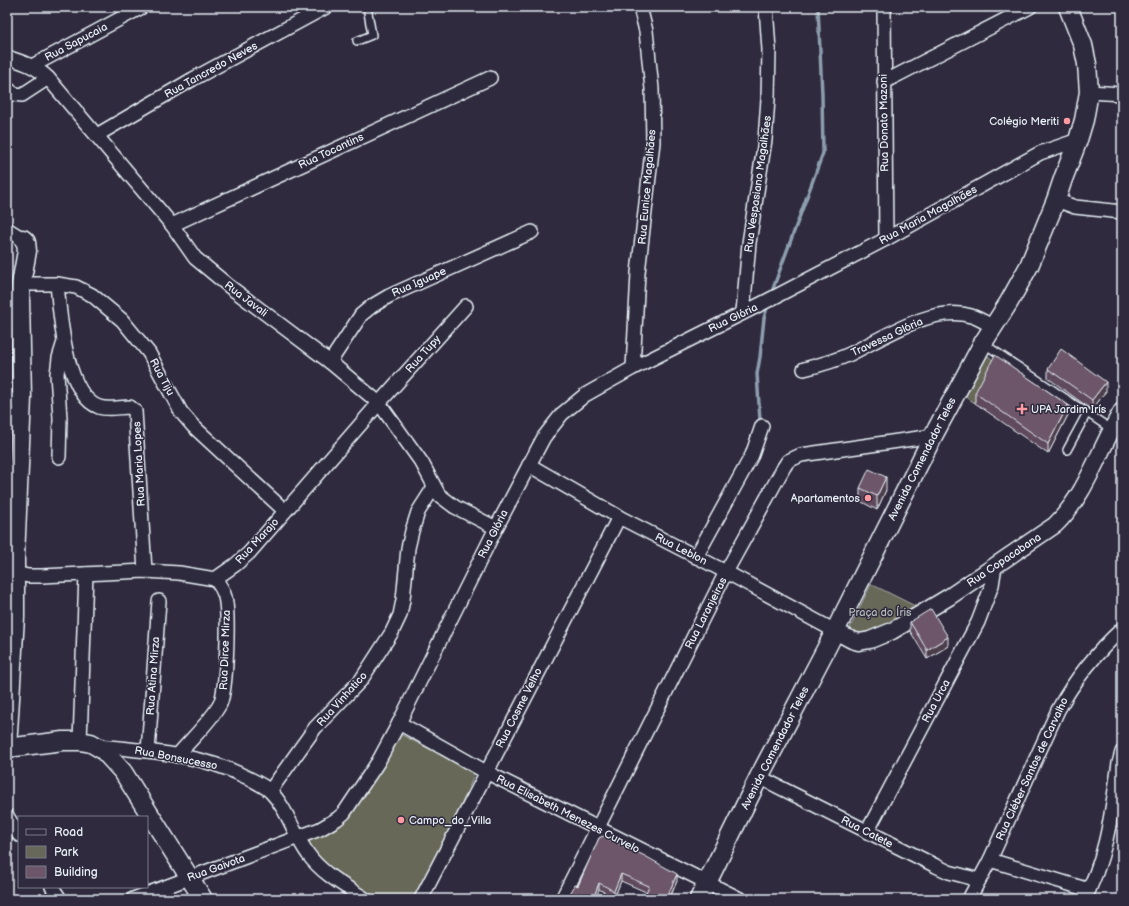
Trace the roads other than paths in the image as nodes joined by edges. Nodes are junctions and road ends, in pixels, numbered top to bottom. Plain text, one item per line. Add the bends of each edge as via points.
1 (142, 7) edge
2 (326, 7) edge
3 (367, 7) edge
4 (640, 7) edge
5 (766, 7) edge
6 (884, 7) edge
7 (1030, 7) edge
8 (1068, 7) edge
9 (357, 41) dead end
10 (8, 58) edge
11 (32, 66) junction
12 (48, 78) junction
13 (490, 78) dead end
14 (884, 82) junction
15 (7, 88) edge
16 (1088, 92) junction
17 (1122, 94) edge
18 (97, 136) junction
19 (1078, 140) junction
20 (1056, 200) junction
21 (1122, 212) edge
22 (172, 225) junction
23 (7, 230) edge
24 (532, 232) dead end
25 (23, 239) joint
26 (886, 239) junction
27 (14, 281) edge
28 (57, 284) junction
29 (763, 303) joint
30 (466, 306) dead end
31 (743, 312) junction
32 (993, 328) junction
33 (64, 342) junction
34 (983, 343) junction
35 (330, 362) junction
36 (633, 368) junction
37 (804, 369) dead end
38 (15, 400) edge
39 (379, 403) junction
40 (1122, 411) edge
41 (1088, 413) junction
42 (762, 426) dead end
43 (1111, 429) junction
44 (933, 436) junction
45 (1068, 450) dead end
46 (59, 457) dead end
47 (529, 465) junction
48 (434, 487) junction
49 (285, 511) junction
50 (619, 517) junction
51 (496, 528) junction
52 (691, 555) junction
53 (13, 564) edge
54 (995, 566) junction
55 (145, 571) junction
56 (726, 572) junction
57 (86, 574) junction
58 (215, 579) junction
59 (159, 601) dead end
60 (11, 618) edge
61 (1122, 629) edge
62 (835, 631) junction
63 (399, 723) junction
64 (80, 741) junction
65 (98, 746) junction
66 (7, 748) edge
67 (148, 751) junction
68 (1122, 752) edge
69 (177, 756) junction
70 (486, 772) junction
71 (759, 777) junction
72 (270, 791) junction
73 (7, 816) edge
74 (598, 829) junction
75 (867, 832) junction
76 (18, 833) edge
77 (298, 837) junction
78 (990, 860) junction
79 (190, 878) junction
80 (979, 880) junction
81 (707, 882) junction
82 (53, 888) edge
83 (1086, 894) edge
84 (60, 899) edge
85 (133, 899) edge
86 (204, 899) edge
87 (365, 899) edge
88 (421, 899) edge
89 (562, 899) edge
90 (698, 899) edge
91 (740, 899) edge
92 (969, 899) edge

1 - 11 street, Rua Sapucaia
2 - 18 street, Rua Tancredo Neves via 193,79
3 - 9 lane via 372,36
4 - 36 street, Rua Eunice Magalhães via 646,31 652,88 653,142 638,274
5 - 31 street, Rua Vespasiano Magalhães via 769,50 765,140 749,243
6 - 14 street, Rua Donato Mazoni
7 - 14 street
8 - 16 main road, Avenida Comendador Teles via 1083,44
10 - 11 street, Rua Javali
11 - 12 street, Rua Javali
12 - 15 street via 22,95 14,94
12 - 18 street, Rua Javali
13 - 22 street, Rua Tocantins
14 - 26 street, Rua Donato Mazoni
16 - 17 street
16 - 19 main road, Avenida Comendador Teles
18 - 22 street, Rua Javali
19 - 20 main road, Avenida Comendador Teles
19 - 26 street, Rua Maria Magalhães via 1029,159
20 - 21 street via 1075,207
20 - 32 main road, Avenida Comendador Teles via 1029,266
22 - 35 street, Rua Javali via 196,258 214,274
23 - 25 street
24 - 35 street, Rua Iguape via 372,306 361,315
25 - 27 main road via 27,251
26 - 29 street, Rua Maria Magalhães
27 - 28 street, Rua Tiju
27 - 38 main road via 20,299
28 - 33 street, Rua Maria Lopes
28 - 49 street, Rua Tiju via 76,287 92,295 122,320 149,353 181,412
29 - 31 street, Rua Glória
30 - 39 street, Rua Tupy
31 - 36 street, Rua Glória
32 - 34 main road, Avenida Comendador Teles
32 - 37 street, Travessa Glória via 980,319 958,313 924,318 834,361
33 - 46 street via 57,374
33 - 55 street, Rua Maria Lopes via 76,383 90,402 105,408 130,407 135,411
34 - 41 lane
34 - 44 main road, Avenida Comendador Teles
35 - 39 street, Rua Javali
36 - 47 street, Rua Glória via 586,395 562,414 544,437
38 - 53 main road
39 - 48 street, Rua Javali via 422,463
39 - 49 street, Rua Marajo
40 - 43 street, Rua Copacabana
41 - 43 lane
41 - 45 lane
42 - 52 street via 752,455
43 - 54 street, Rua Copacabana via 1077,499 1065,515 1038,538
44 - 56 street, Rua Laranjeiras via 793,458 784,467
44 - 62 main road, Avenida Comendador Teles
47 - 50 street, Rua Leblon
47 - 51 street, Rua Glória
48 - 51 street, Rua Javali via 447,502
48 - 72 street, Rua Vinhatico via 418,512 412,531 403,600 400,615 392,632 361,680 315,728
49 - 58 street, Rua Marajo via 249,553
50 - 52 street, Rua Leblon
50 - 70 street, Rua Cosme Velho
51 - 63 street, Rua Glória
52 - 56 street, Rua Leblon
53 - 57 street via 28,576
53 - 60 main road
54 - 62 street, Rua Copacabana via 892,631 870,640 859,642
54 - 75 street, Rua Urca via 992,585 978,622
55 - 57 street
55 - 58 street
56 - 62 street, Rua Leblon
56 - 74 street, Rua Laranjeiras
57 - 64 street
58 - 69 street, Rua Dirce Mirza via 222,588 227,609 223,697 213,714
59 - 67 street, Rua Atina Mirza
60 - 66 main road
61 - 78 street, Rua Cléber Santos de Carvalho via 1083,671 1068,692
62 - 71 main road, Avenida Comendador Teles
63 - 70 street, Rua Elisabeth Menezes Curvelo
63 - 77 street, Rua Glória via 378,762 344,813 329,825
64 - 65 main road
64 - 66 main road
65 - 67 street, Rua Bonsucesso
65 - 79 main road via 123,772
67 - 69 street, Rua Bonsucesso
68 - 83 street via 1104,849
69 - 72 street, Rua Bonsucesso via 226,768 258,782
70 - 74 street, Rua Elisabeth Menezes Curvelo
70 - 88 street, Rua Cosme Velho
71 - 75 street, Rua Catete
71 - 81 main road, Avenida Comendador Teles
72 - 77 street, Rua Bonsucesso
73 - 76 street
74 - 81 street, Rua Elisabeth Menezes Curvelo
74 - 89 street, Rua Laranjeiras
75 - 80 street, Rua Catete via 950,872
77 - 79 street, Rua Gaivota
77 - 87 street, Rua Bonsucesso via 309,856 321,868
78 - 80 street, Rua Cléber Santos de Carvalho
78 - 83 street
79 - 85 street, Rua Gaivota
79 - 86 main road
80 - 92 street, Rua Cléber Santos de Carvalho
81 - 90 main road, Avenida Comendador Teles
81 - 91 street, Rua Elisabeth Menezes Curvelo
82 - 84 street

